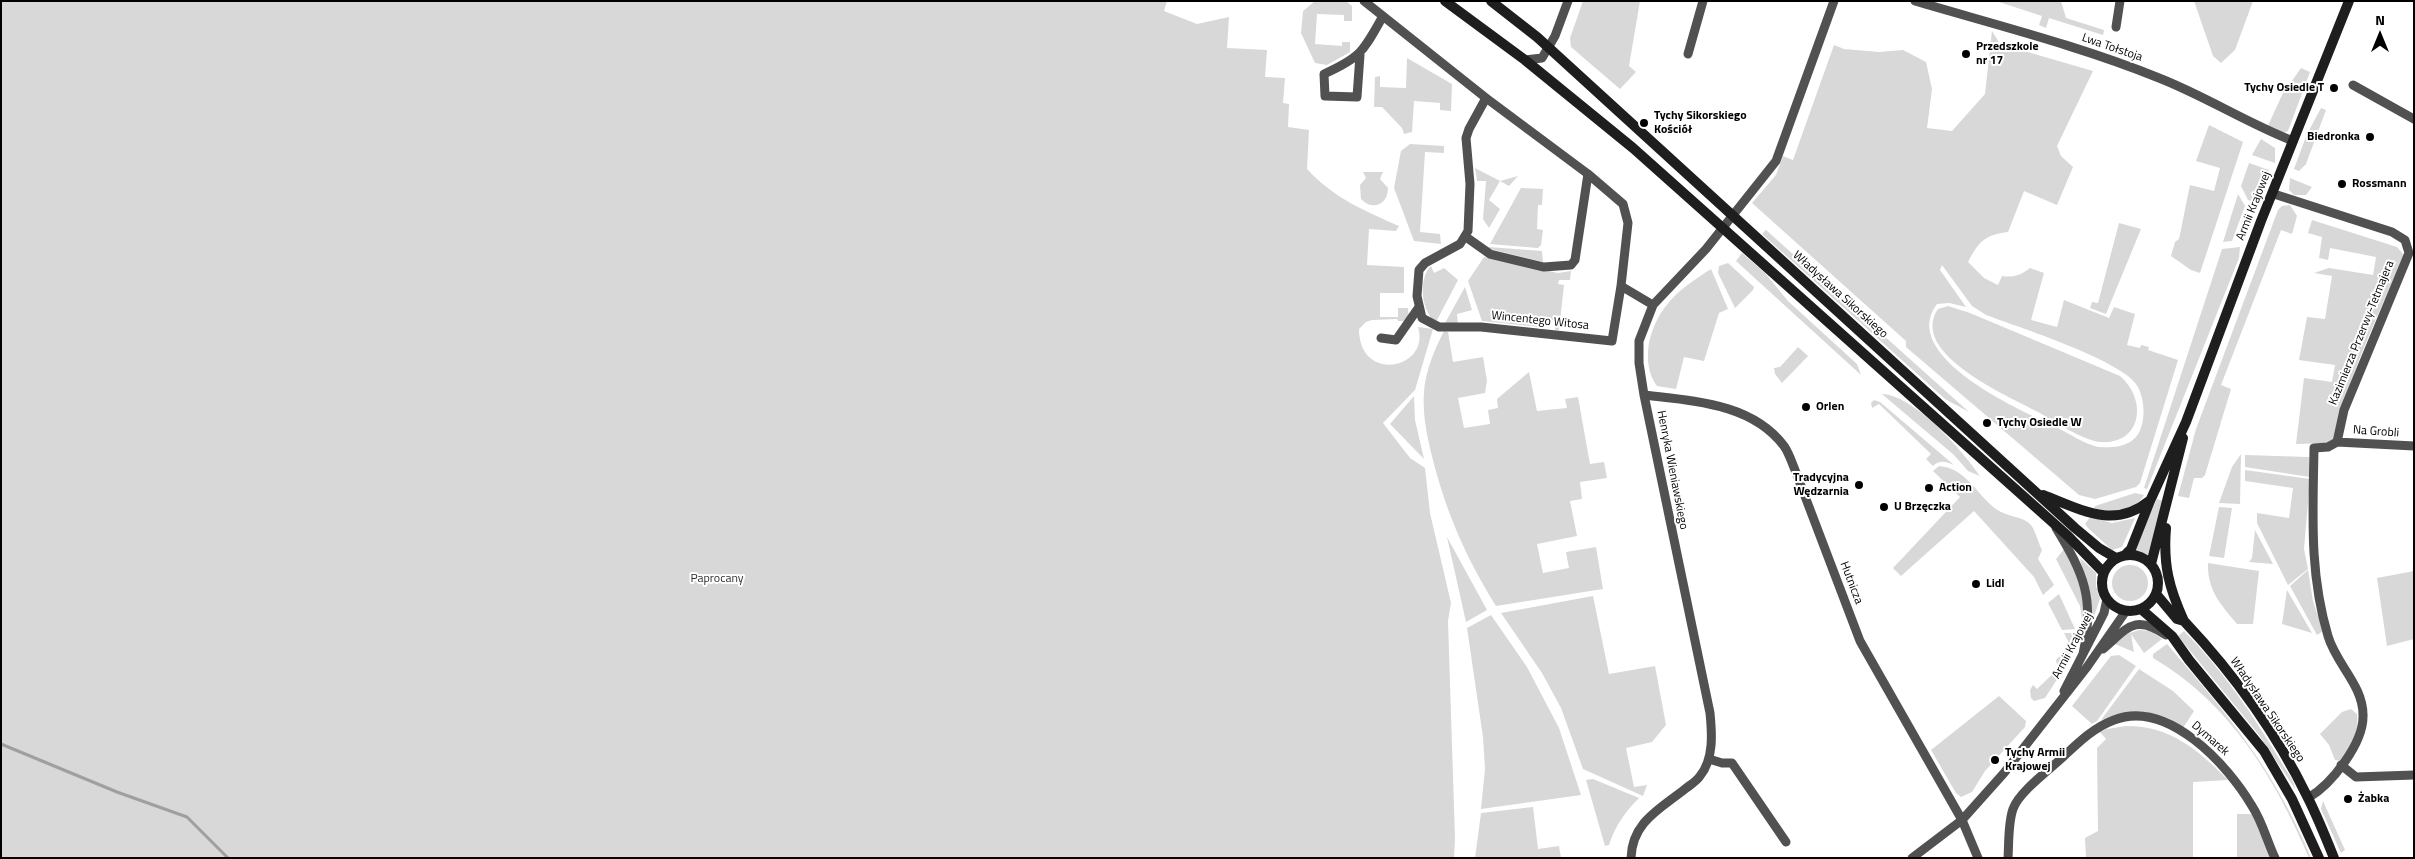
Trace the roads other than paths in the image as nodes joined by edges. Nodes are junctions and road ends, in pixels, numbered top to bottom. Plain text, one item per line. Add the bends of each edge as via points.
1 (1364, 1) edge
2 (1445, 1) edge
3 (1491, 1) edge
4 (1568, 1) edge
5 (1703, 1) edge
6 (1834, 1) edge
7 (1915, 1) edge
8 (2120, 1) edge
9 (2349, 1) edge
10 (1459, 6) edge
11 (1384, 16) junction
12 (2116, 27) dead end
13 (1548, 48) junction
14 (1688, 54) dead end
15 (1360, 55) junction
16 (1525, 60) junction
17 (2353, 85) dead end
18 (1486, 98) junction
19 (2414, 119) edge
20 (2293, 142) junction
21 (1588, 174) junction
22 (2274, 194) junction
23 (1731, 215) junction
24 (1723, 227) junction
25 (1466, 237) junction
26 (1621, 286) junction
27 (1653, 305) junction
28 (1419, 307) junction
29 (1381, 338) dead end
30 (1644, 395) junction
31 (2186, 422) junction
32 (2337, 442) junction
33 (2414, 446) edge
34 (2039, 494) junction
35 (2150, 501) junction
36 (2167, 505) junction
37 (2055, 526) junction
38 (2121, 556) junction
39 (2151, 564) junction
40 (2103, 572) junction
41 (2156, 594) junction
42 (2107, 599) junction
43 (2141, 609) junction
44 (2126, 611) junction
45 (2184, 621) junction
46 (2083, 654) junction
47 (2097, 654) junction
48 (2189, 660) junction
49 (2058, 703) junction
50 (1709, 759) junction
51 (2341, 765) junction
52 (2414, 775) edge
53 (2308, 798) junction
54 (1962, 820) junction
55 (1786, 842) dead end
56 (1631, 858) edge
57 (1912, 858) edge
58 (1978, 858) edge
59 (2008, 858) edge
60 (2275, 858) edge
61 (2319, 858) edge
62 (2334, 858) edge

1 - 11 street, Wincentego Witosa
2 - 10 street
3 - 13 street, Władysława Sikorskiego
4 - 13 street
5 - 14 street
6 - 23 street via 1776,161
7 - 20 street, Lwa Tołstoja via 2086,52 2160,78
8 - 12 street
9 - 20 street, Armii Krajowej
10 - 16 street
11 - 15 street
11 - 18 street, Wincentego Witosa
13 - 16 street via 1542,58
13 - 23 street, Władysława Sikorskiego
15 - 15 street via 1324,74 1325,96 1357,98
16 - 24 street
17 - 19 street
18 - 21 street, Wincentego Witosa
18 - 25 street via 1466,138 1470,184
20 - 22 street, Armii Krajowej
21 - 25 street via 1575,260 1571,265 1544,267 1490,254
21 - 26 street, Wincentego Witosa via 1624,204 1628,223
22 - 31 street, Armii Krajowej
22 - 32 street, Kazimierza Przerwy-Tetmajera via 2392,232 2405,240 2409,253 2344,410
23 - 24 street, Henryka Wieniawskiego
23 - 34 street, Władysława Sikorskiego
24 - 27 street, Henryka Wieniawskiego
24 - 37 street
25 - 28 street via 1420,268 1417,285
26 - 27 street
26 - 28 street, Wincentego Witosa via 1612,341 1481,327 1439,327 1422,318
27 - 30 street, Henryka Wieniawskiego via 1639,341
28 - 29 street via 1396,340
30 - 50 street, Henryka Wieniawskiego via 1710,713
30 - 54 street, Hutnicza via 1715,405 1746,415 1784,446 1796,470 1860,642
31 - 35 street, Armii Krajowej
31 - 36 street, Armii Krajowej
32 - 33 street, Na Grobli
32 - 51 street via 2328,447 2314,448 2313,560 2328,636 2335,655 2358,692 2364,716 2356,744
34 - 35 street via 2108,517 2131,512
34 - 38 street, Władysława Sikorskiego via 2099,548
35 - 38 street, Armii Krajowej via 2138,532
36 - 39 street, Armii Krajowej
36 - 45 street via 2165,568
37 - 40 street
37 - 46 street via 2073,555 2084,588 2088,617
38 - 39 street via 2137,555
38 - 40 street
39 - 41 street via 2158,578
40 - 42 street via 2102,586
41 - 43 street
41 - 45 street, Władysława Sikorskiego via 2177,619
42 - 44 street
42 - 46 street, Armii Krajowej via 2104,613
43 - 44 street
43 - 48 street, Władysława Sikorskiego via 2172,636
44 - 47 street, Armii Krajowej
45 - 53 street, Władysława Sikorskiego via 2227,669 2276,742
46 - 49 street, Armii Krajowej
47 - 48 street, Armii Krajowej via 2121,632 2137,623 2146,624 2170,638
47 - 49 street, Armii Krajowej
48 - 61 street, Władysława Sikorskiego via 2264,751 2292,798
49 - 54 street, Armii Krajowej
50 - 55 street via 1732,763
50 - 56 street, Henryka Wieniawskiego via 1701,776 1642,823 1632,844
51 - 52 street via 2356,777
51 - 53 street via 2323,788
53 - 62 street, Władysława Sikorskiego
54 - 57 street, Armii Krajowej
54 - 58 street, Hutnicza
59 - 60 street, Dymarek via 2013,809 2022,795 2091,731 2116,719 2134,716 2153,718 2177,728 2217,760 2253,806

